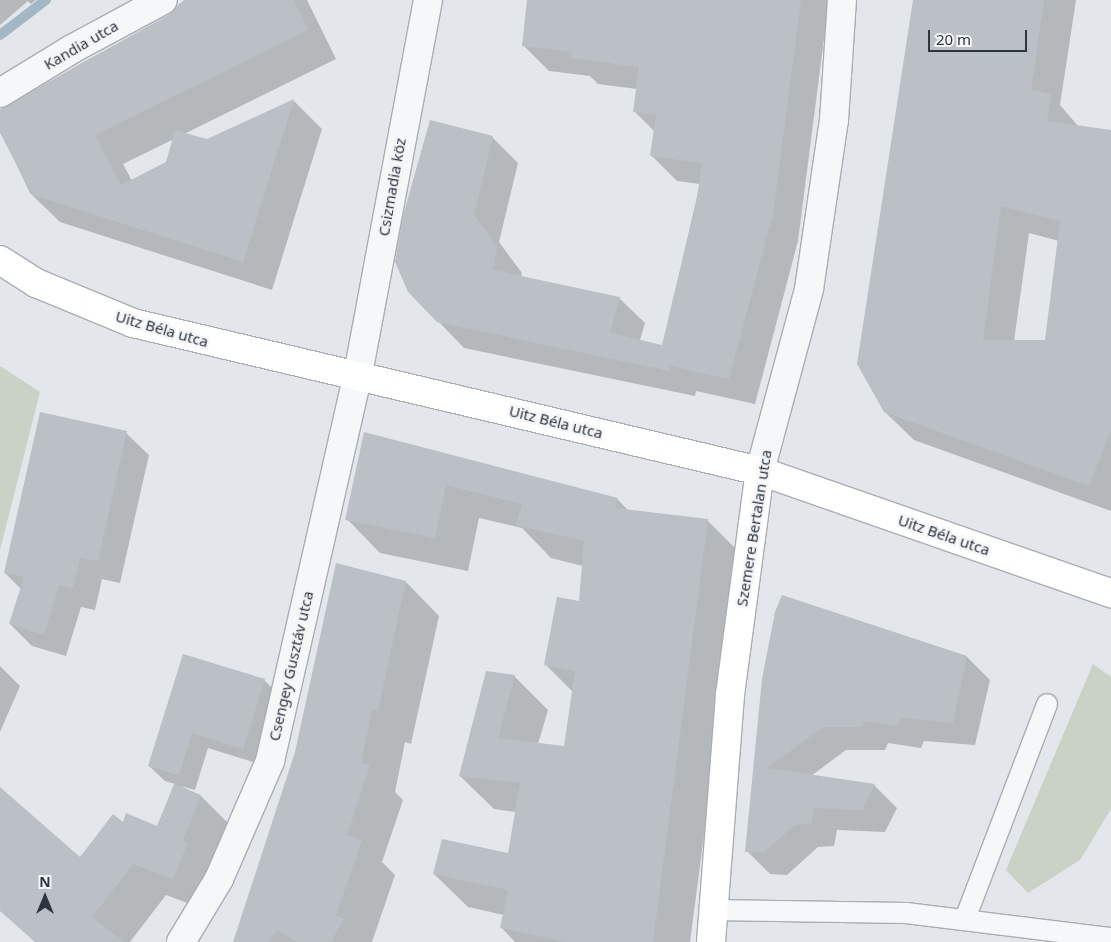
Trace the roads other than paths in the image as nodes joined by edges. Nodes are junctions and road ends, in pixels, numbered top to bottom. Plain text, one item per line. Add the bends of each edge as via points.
1 (163, 0) edge
2 (428, 0) edge
3 (842, 0) edge
4 (0, 93) edge
5 (0, 260) edge
6 (358, 374) junction
7 (760, 471) junction
8 (1111, 593) edge
9 (1047, 704) dead end
10 (713, 910) junction
11 (965, 919) junction
12 (1111, 938) edge
13 (181, 942) edge
14 (711, 942) edge

1 - 4 street, Kandia utca via 72,49
2 - 6 street, Csizmadia köz
3 - 7 street, Szemere Bertalan utca via 834,120 808,289
5 - 6 street, Uitz Béla utca via 36,283 133,323 285,361
6 - 7 street, Uitz Béla utca
6 - 13 street, Csengey Gusztáv utca via 270,761 219,878
7 - 8 street, Uitz Béla utca
7 - 10 street, Szemere Bertalan utca via 730,695
9 - 11 lane
10 - 11 lane via 906,912
10 - 14 street, Szemere Bertalan utca
11 - 12 lane

